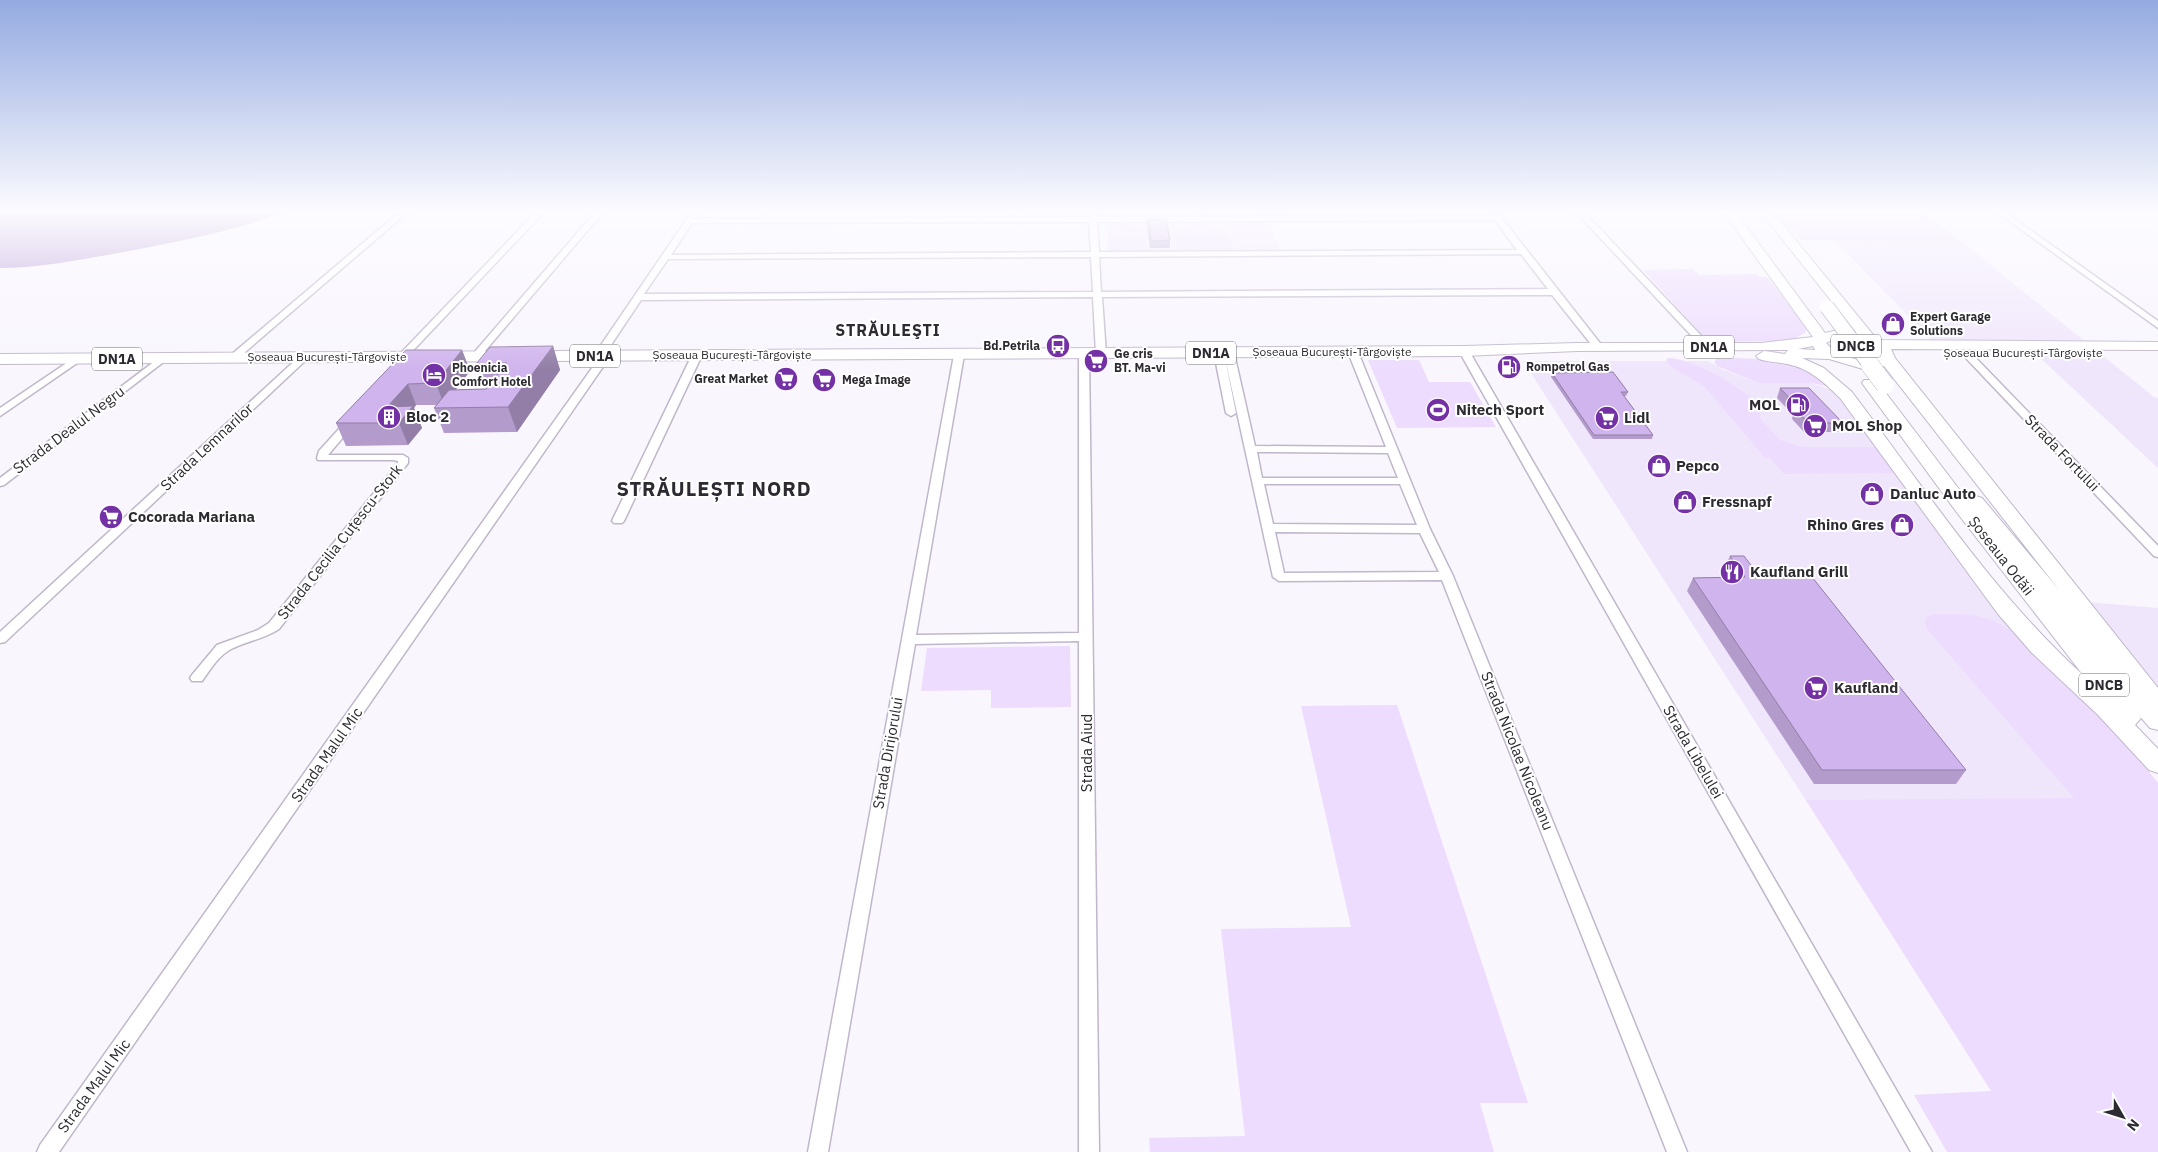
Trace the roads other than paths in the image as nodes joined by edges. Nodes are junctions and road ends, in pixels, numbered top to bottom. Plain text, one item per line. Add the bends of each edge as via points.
1 (344, 264) edge
2 (493, 264) edge
3 (555, 264) edge
4 (660, 264) edge
5 (1096, 264) edge
6 (1533, 264) edge
7 (1629, 264) edge
8 (1766, 264) edge
9 (1785, 264) edge
10 (1790, 264) edge
11 (1808, 264) edge
12 (2073, 264) edge
13 (1555, 292) junction
14 (1098, 295) junction
15 (638, 297) junction
16 (1820, 307) junction
17 (2158, 325) edge
18 (1859, 327) junction
19 (1820, 339) junction
20 (1873, 343) junction
21 (1942, 345) junction
22 (2158, 346) edge
23 (1598, 347) junction
24 (1707, 347) junction
25 (1464, 351) junction
26 (1353, 352) junction
27 (2158, 352) edge
28 (1224, 353) junction
29 (1727, 353) junction
30 (1963, 353) junction
31 (959, 354) junction
32 (1084, 354) junction
33 (1101, 354) junction
34 (697, 355) junction
35 (476, 356) junction
36 (602, 356) junction
37 (1833, 356) junction
38 (304, 357) junction
39 (163, 358) junction
40 (234, 358) junction
41 (1887, 358) junction
42 (77, 359) junction
43 (1, 360) edge
44 (403, 362) junction
45 (1877, 384) junction
46 (1846, 395) junction
47 (1917, 397) junction
48 (0, 413) edge
49 (1231, 414) dead end
50 (357, 416) edge
51 (1250, 449) junction
52 (1392, 450) junction
53 (1257, 481) junction
54 (1405, 481) junction
55 (0, 483) edge
56 (618, 521) dead end
57 (1268, 528) junction
58 (1424, 529) junction
59 (2158, 553) edge
60 (1447, 576) junction
61 (1086, 637) junction
62 (0, 639) edge
63 (908, 640) junction
64 (197, 678) dead end
65 (2158, 704) edge
66 (2158, 722) edge
67 (2158, 754) edge
68 (2158, 764) edge
69 (47, 1152) edge
70 (818, 1152) edge
71 (1090, 1152) edge
72 (1677, 1152) edge
73 (1922, 1152) edge

1 - 40 street
2 - 44 street
3 - 35 street
4 - 15 street, Strada Malul Mic
5 - 14 street
6 - 13 street
7 - 24 street
8 - 19 main road
9 - 16 main road, Șoseaua Odăii / DNCB
10 - 16 main road, Șoseaua Odăii / DNCB
11 - 18 main road
12 - 17 street
13 - 14 street
13 - 23 street
14 - 15 street
14 - 33 street
15 - 36 street, Strada Malul Mic
16 - 45 main road, Șoseaua Odăii / DNCB, bridge
18 - 20 main road
18 - 21 main road via 1890,340
19 - 20 main road, DN1A via 1843,335
19 - 24 main road, Șoseaua București-Târgoviște / DN1A via 1774,346
19 - 37 main road via 1819,347
20 - 21 main road, Șoseaua București-Târgoviște / DN1A
20 - 41 main road via 1884,349
21 - 22 main road, Șoseaua București-Târgoviște / DN1A
23 - 24 main road, Șoseaua București-Târgoviște / DN1A
23 - 25 main road, Șoseaua București-Târgoviște / DN1A
25 - 26 main road, Șoseaua București-Târgoviște / DN1A
25 - 29 main road, Șoseaua București-Târgoviște / DN1A via 1511,354
25 - 73 street, Strada Libelulei
26 - 28 main road, Șoseaua București-Târgoviște / DN1A
26 - 52 street, Strada Nicolae Nicoleanu
27 - 30 main road, Șoseaua București-Târgoviște / DN1A
28 - 33 main road, Șoseaua București-Târgoviște / DN1A
28 - 49 street
28 - 51 street
29 - 37 main road, Șoseaua București-Târgoviște / DN1A
29 - 46 main road via 1808,364 1824,373
30 - 41 main road, Șoseaua București-Târgoviște / DN1A via 1900,354
30 - 47 main road via 1903,360 1902,370
30 - 59 street, Strada Fortului
31 - 32 main road, Șoseaua București-Târgoviște / DN1A
31 - 34 main road, Șoseaua București-Târgoviște / DN1A
31 - 63 street, Strada Dirijorului
32 - 33 main road, Șoseaua București-Târgoviște / DN1A
32 - 61 street, Strada Aiud
34 - 36 main road, Șoseaua București-Târgoviște / DN1A
34 - 56 street
35 - 36 main road, Șoseaua București-Târgoviște / DN1A
35 - 44 main road, Șoseaua București-Târgoviște / DN1A
36 - 69 street, Strada Malul Mic via 602,361 403,647
37 - 41 main road, DN1A via 1862,364 1878,363
37 - 46 main road
38 - 40 main road, Șoseaua București-Târgoviște / DN1A
38 - 44 main road, Șoseaua București-Târgoviște / DN1A
38 - 62 street, Strada Lemnarilor
39 - 40 main road, Șoseaua București-Târgoviște / DN1A
39 - 42 main road, Șoseaua București-Târgoviște / DN1A
39 - 55 street, Strada Dealul Negru
41 - 47 main road
42 - 43 main road, Șoseaua București-Târgoviște / DN1A
42 - 48 street
45 - 66 main road, Șoseaua Odăii / DNCB
45 - 67 main road, Șoseaua Odăii / DNCB via 1965,510
46 - 68 main road via 2005,609
47 - 65 main road via 2097,622
50 - 64 street, Strada Cecilia Cuțescu-Stork via 320,456 393,456 403,458 403,463 274,626 261,635 226,646
51 - 52 street
51 - 53 street
52 - 54 street, Strada Nicolae Nicoleanu
53 - 54 street
53 - 57 street
54 - 58 street, Strada Nicolae Nicoleanu
57 - 58 street
57 - 60 street via 1279,577
58 - 60 street, Strada Nicolae Nicoleanu
60 - 72 street, Strada Nicolae Nicoleanu
61 - 63 street
61 - 71 street, Strada Aiud
63 - 70 street, Strada Dirijorului

